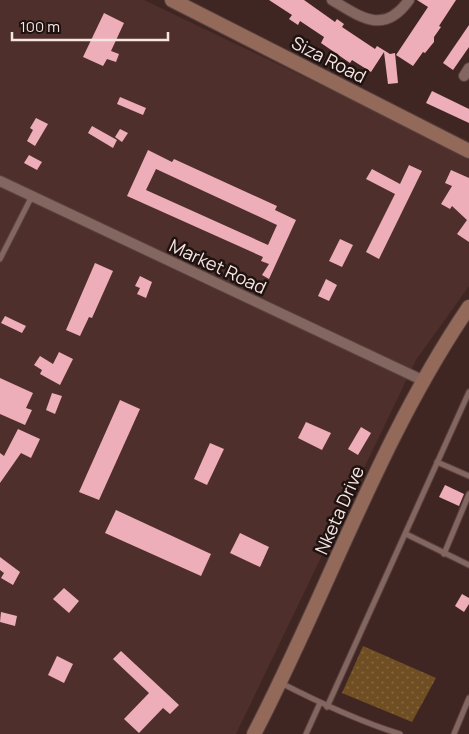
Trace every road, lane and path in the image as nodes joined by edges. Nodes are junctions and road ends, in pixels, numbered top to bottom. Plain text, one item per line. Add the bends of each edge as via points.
1 (172, 0) edge
2 (332, 0) edge
3 (409, 0) edge
4 (469, 152) edge
5 (0, 181) edge
6 (32, 196) junction
7 (0, 259) edge
8 (469, 307) edge
9 (422, 380) junction
10 (469, 394) edge
11 (437, 462) junction
12 (469, 476) edge
13 (469, 494) edge
14 (406, 534) junction
15 (444, 554) junction
16 (469, 565) edge
17 (281, 682) junction
18 (469, 698) edge
19 (320, 703) junction
20 (327, 707) junction
21 (254, 734) edge
22 (306, 734) edge
23 (400, 734) edge
24 (454, 734) edge

1 - 4 street, Siza Road
2 - 3 street via 363,18 375,21 394,16
5 - 6 street, Market Road
6 - 7 lane
6 - 9 street, Market Road
8 - 9 street, Nketa Drive
9 - 17 street, Nketa Drive via 391,439
10 - 11 lane
11 - 12 lane
11 - 14 lane
13 - 15 lane
14 - 15 lane
14 - 20 lane
15 - 16 lane
17 - 19 lane
17 - 21 street, Nketa Drive
18 - 24 lane
19 - 20 lane
19 - 22 lane
20 - 23 lane

